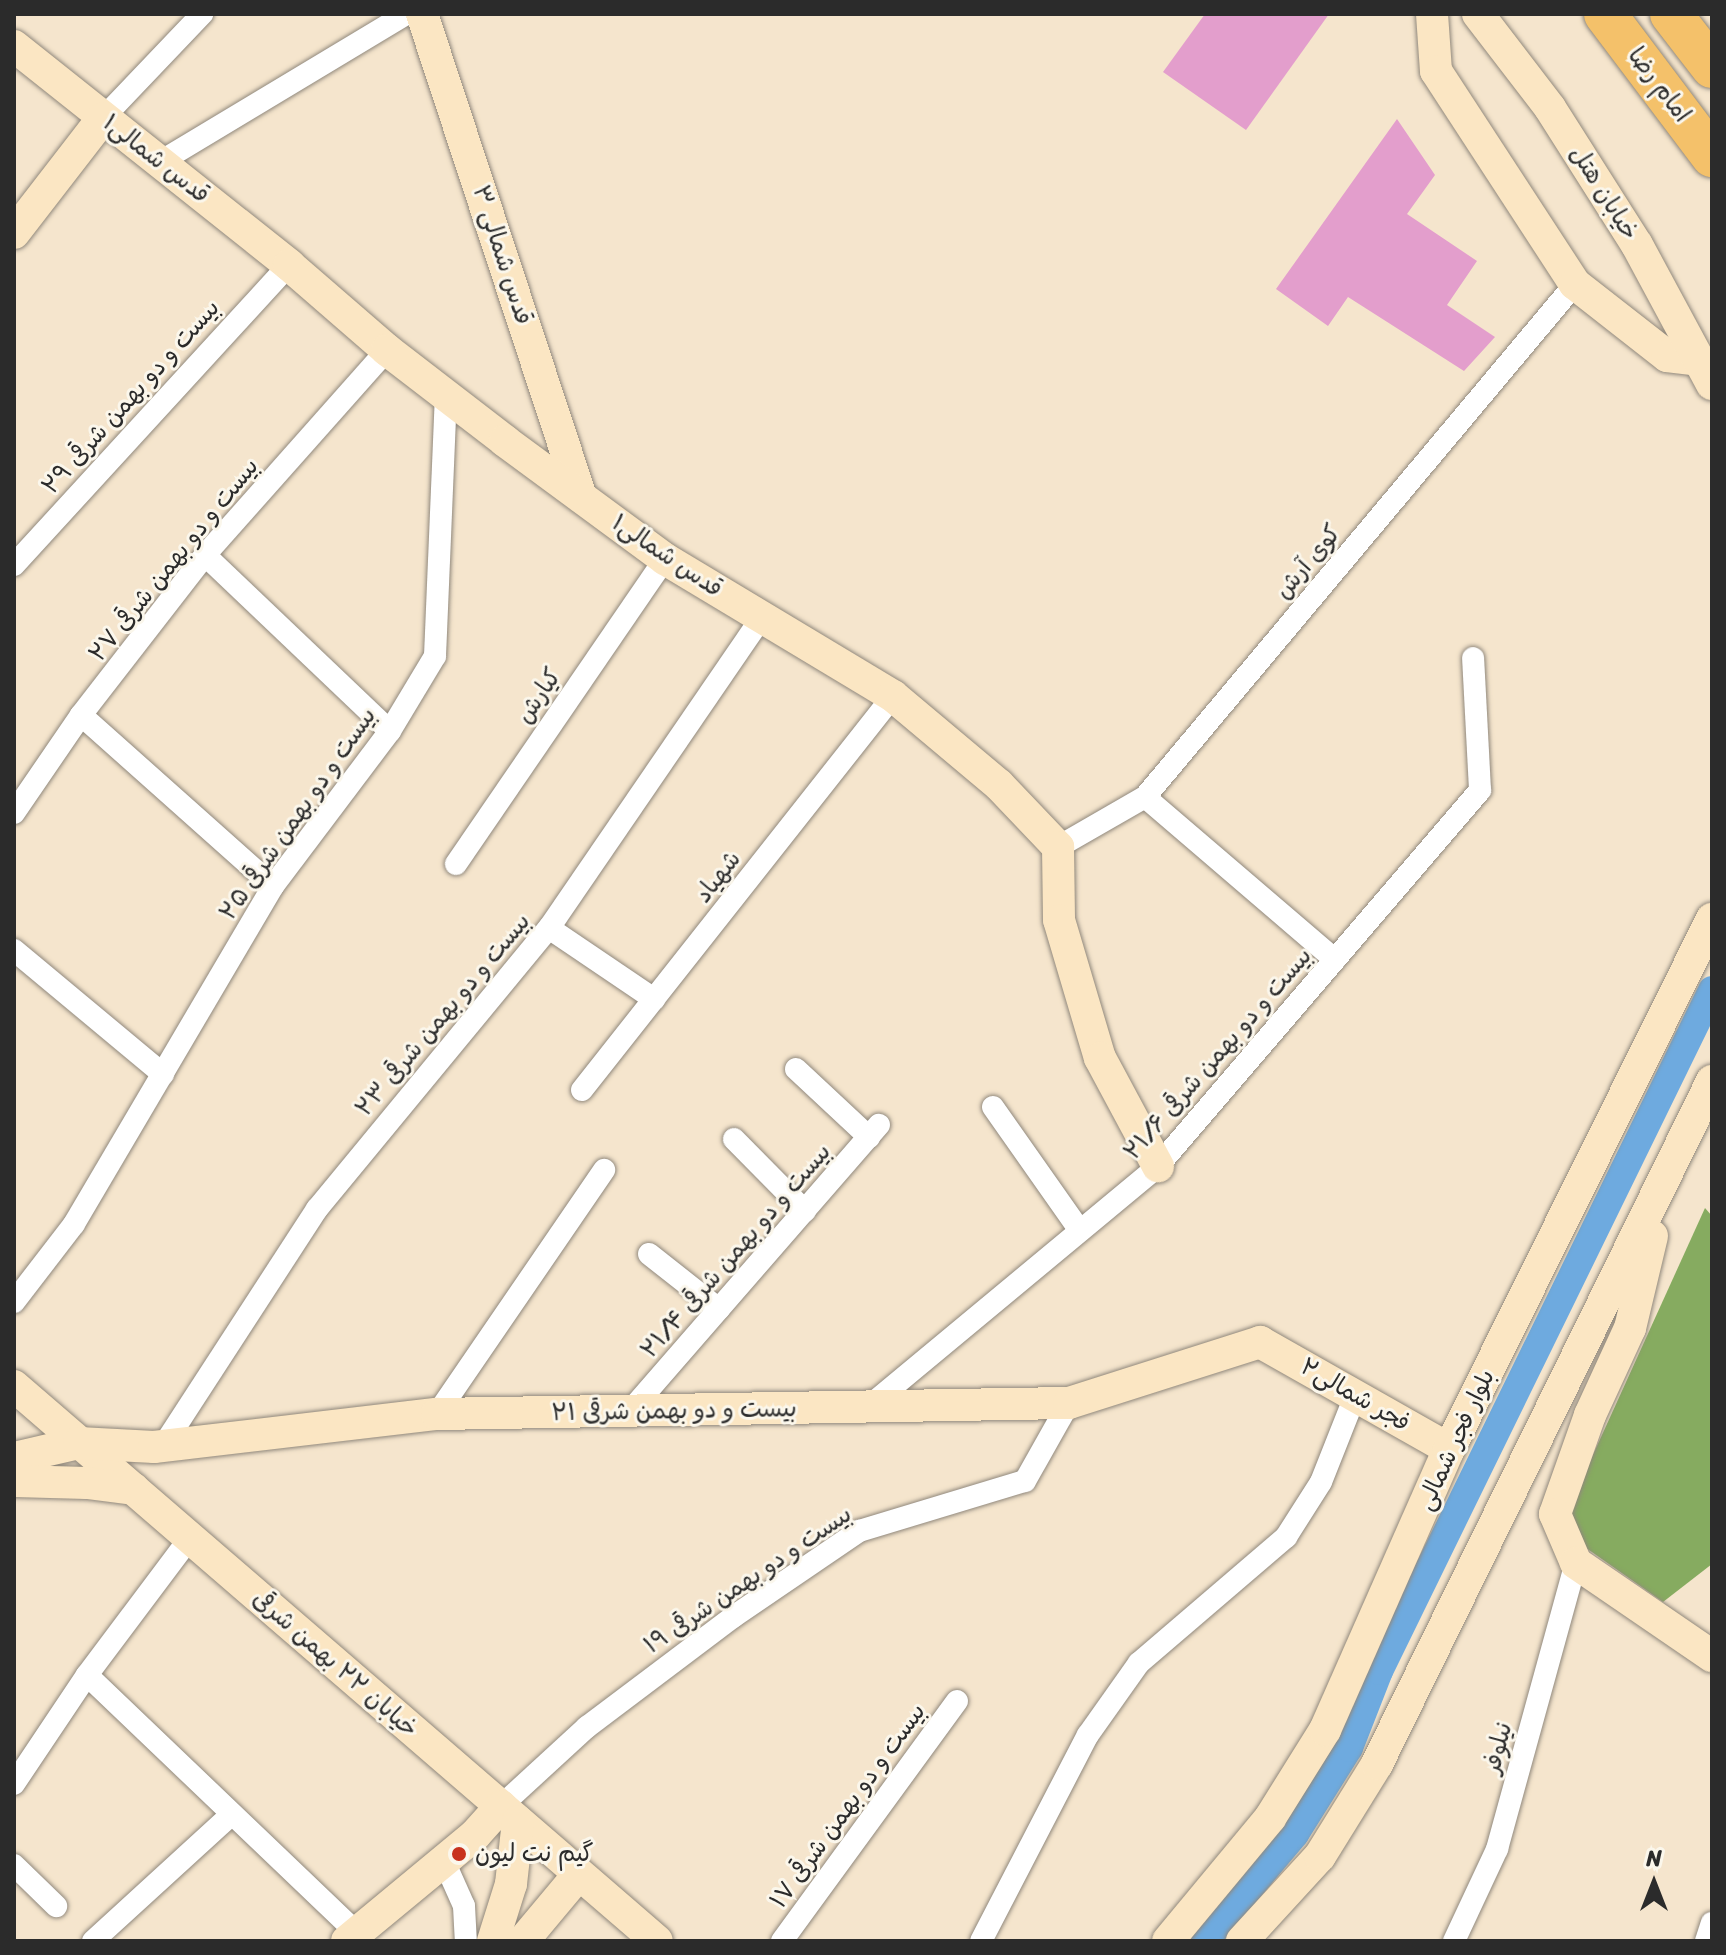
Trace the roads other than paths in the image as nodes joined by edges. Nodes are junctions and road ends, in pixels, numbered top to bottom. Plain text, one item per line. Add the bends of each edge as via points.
1 (202, 14) edge
2 (406, 14) edge
3 (422, 14) edge
4 (1432, 14) edge
5 (1478, 14) edge
6 (1605, 14) edge
7 (1671, 14) edge
8 (14, 46) edge
9 (1712, 67) edge
10 (103, 118) junction
11 (1712, 156) edge
12 (160, 162) junction
13 (14, 233) edge
14 (289, 265) junction
15 (1575, 284) junction
16 (387, 350) junction
17 (1706, 372) edge
18 (446, 396) junction
19 (581, 497) junction
20 (205, 555) junction
21 (665, 559) junction
22 (14, 565) edge
23 (762, 617) junction
24 (1473, 658) dead end
25 (893, 696) junction
26 (81, 715) junction
27 (390, 731) junction
28 (1145, 797) junction
29 (14, 813) edge
30 (1058, 847) junction
31 (456, 864) dead end
32 (273, 886) junction
33 (1712, 919) edge
34 (549, 928) junction
35 (14, 950) edge
36 (1335, 960) junction
37 (654, 999) junction
38 (796, 1069) dead end
39 (163, 1074) junction
40 (1712, 1081) edge
41 (582, 1090) dead end
42 (993, 1107) dead end
43 (734, 1139) dead end
44 (1158, 1166) junction
45 (604, 1170) dead end
46 (1666, 1179) junction
47 (805, 1211) junction
48 (1080, 1231) junction
49 (649, 1254) dead end
50 (14, 1302) edge
51 (719, 1309) junction
52 (1260, 1342) joint
53 (14, 1386) edge
54 (1355, 1396) junction
55 (1069, 1403) junction
56 (866, 1409) junction
57 (631, 1410) junction
58 (437, 1414) junction
59 (79, 1443) junction
60 (163, 1446) junction
61 (1449, 1449) junction
62 (14, 1458) edge
63 (14, 1481) edge
64 (135, 1490) junction
65 (190, 1538) junction
66 (1576, 1563) junction
67 (1712, 1656) edge
68 (87, 1675) junction
69 (957, 1701) dead end
70 (14, 1784) edge
71 (232, 1814) junction
72 (509, 1814) junction
73 (444, 1861) junction
74 (14, 1865) edge
75 (579, 1874) junction
76 (56, 1906) dead end
77 (1712, 1923) edge
78 (622, 1930) edge
79 (352, 1937) edge
80 (93, 1941) edge
81 (466, 1941) edge
82 (493, 1941) edge
83 (523, 1941) edge
84 (657, 1941) edge
85 (782, 1941) edge
86 (981, 1941) edge
87 (1168, 1941) edge
88 (1242, 1941) edge
89 (1454, 1941) edge
90 (1706, 1941) edge

1 - 10 street
2 - 12 street
3 - 19 street, قدس شمالی ۳
4 - 15 street via 1436,71
5 - 17 street, خیابان هتل via 1558,120 1637,245
6 - 11 highway, امام رضا
7 - 9 highway
8 - 10 street, قدس شمالی۱
10 - 12 street, قدس شمالی۱
10 - 13 street
12 - 14 street, قدس شمالی۱
14 - 16 street, قدس شمالی۱
14 - 22 street, بیست و دو بهمن شرقی ۲۹
15 - 17 street via 1667,356
15 - 28 street, کوی آرش
16 - 18 street, قدس شمالی۱
16 - 20 street, بیست و دو بهمن شرقی ۲۷
18 - 19 street, قدس شمالی۱
18 - 27 street, بیست و دو بهمن شرقی ۲۵ via 435,656
19 - 21 street, قدس شمالی۱
20 - 26 street, بیست و دو بهمن شرقی ۲۷
20 - 27 street
21 - 23 street, قدس شمالی۱
21 - 31 street, کیارش
23 - 25 street, قدس شمالی۱
23 - 34 street, بیست و دو بهمن شرقی ۲۳
24 - 36 street, بیست و دو بهمن شرقی ۲۱/۶ via 1480,790
25 - 30 street, قدس شمالی۱ via 999,785
25 - 37 street, شهیاد
26 - 29 street, بیست و دو بهمن شرقی ۲۷
26 - 32 street
27 - 32 street, بیست و دو بهمن شرقی ۲۵
28 - 30 street, کوی آرش
28 - 36 street
30 - 44 street via 1059,920 1100,1058
32 - 39 street, بیست و دو بهمن شرقی ۲۵
33 - 61 street, بلوار فجر شمالی
34 - 37 street
34 - 60 street, بیست و دو بهمن شرقی ۲۳ via 317,1209
35 - 39 street
36 - 44 street, بیست و دو بهمن شرقی ۲۱/۶
37 - 41 street, شهیاد
38 - 47 street, بیست و دو بهمن شرقی ۲۱/۴ via 874,1131
39 - 50 street, بیست و دو بهمن شرقی ۲۵ via 74,1224
40 - 46 street
42 - 48 street
43 - 47 street
44 - 48 street, بیست و دو بهمن شرقی ۲۱/۶
45 - 58 street
46 - 66 street via 1630,1328 1590,1415 1555,1514
46 - 88 street via 1377,1764 1320,1856
47 - 51 street, بیست و دو بهمن شرقی ۲۱/۴
48 - 56 street, بیست و دو بهمن شرقی ۲۱/۶
49 - 51 street
51 - 57 street, بیست و دو بهمن شرقی ۲۱/۴
52 - 54 street, فجر شمالی۲
52 - 55 street, بیست و دو بهمن شرقی ۲۱
53 - 59 street, خیابان ۲۲ بهمن شرقی
54 - 61 street, فجر شمالی۲
54 - 86 street via 1321,1482 1286,1537 1139,1663 1088,1735
55 - 56 street, بیست و دو بهمن شرقی ۲۱
55 - 72 street, بیست و دو بهمن شرقی ۱۹ via 1025,1481 859,1531 587,1727
56 - 57 street, بیست و دو بهمن شرقی ۲۱
57 - 58 street, بیست و دو بهمن شرقی ۲۱
58 - 60 street, بیست و دو بهمن شرقی ۲۱
59 - 60 street, بیست و دو بهمن شرقی ۲۱
59 - 62 street, بیست و دو بهمن شرقی ۲۱
59 - 64 street, خیابان ۲۲ بهمن شرقی
61 - 87 street, بلوار فجر شمالی via 1325,1730 1270,1818
63 - 64 street
64 - 65 street, خیابان ۲۲ بهمن شرقی
65 - 68 street
65 - 72 street, خیابان ۲۲ بهمن شرقی
66 - 67 street
66 - 89 street, نیلوفر via 1497,1849
68 - 70 street
68 - 71 street
69 - 85 street, بیست و دو بهمن شرقی ۱۷
71 - 79 street
71 - 80 street
72 - 73 street
72 - 75 street, خیابان ۲۲ بهمن شرقی
72 - 82 street via 511,1884
73 - 79 street
73 - 81 street via 464,1906
74 - 76 street
75 - 78 street, خیابان ۲۲ بهمن شرقی
75 - 83 street
77 - 90 street
78 - 84 street, خیابان ۲۲ بهمن شرقی

